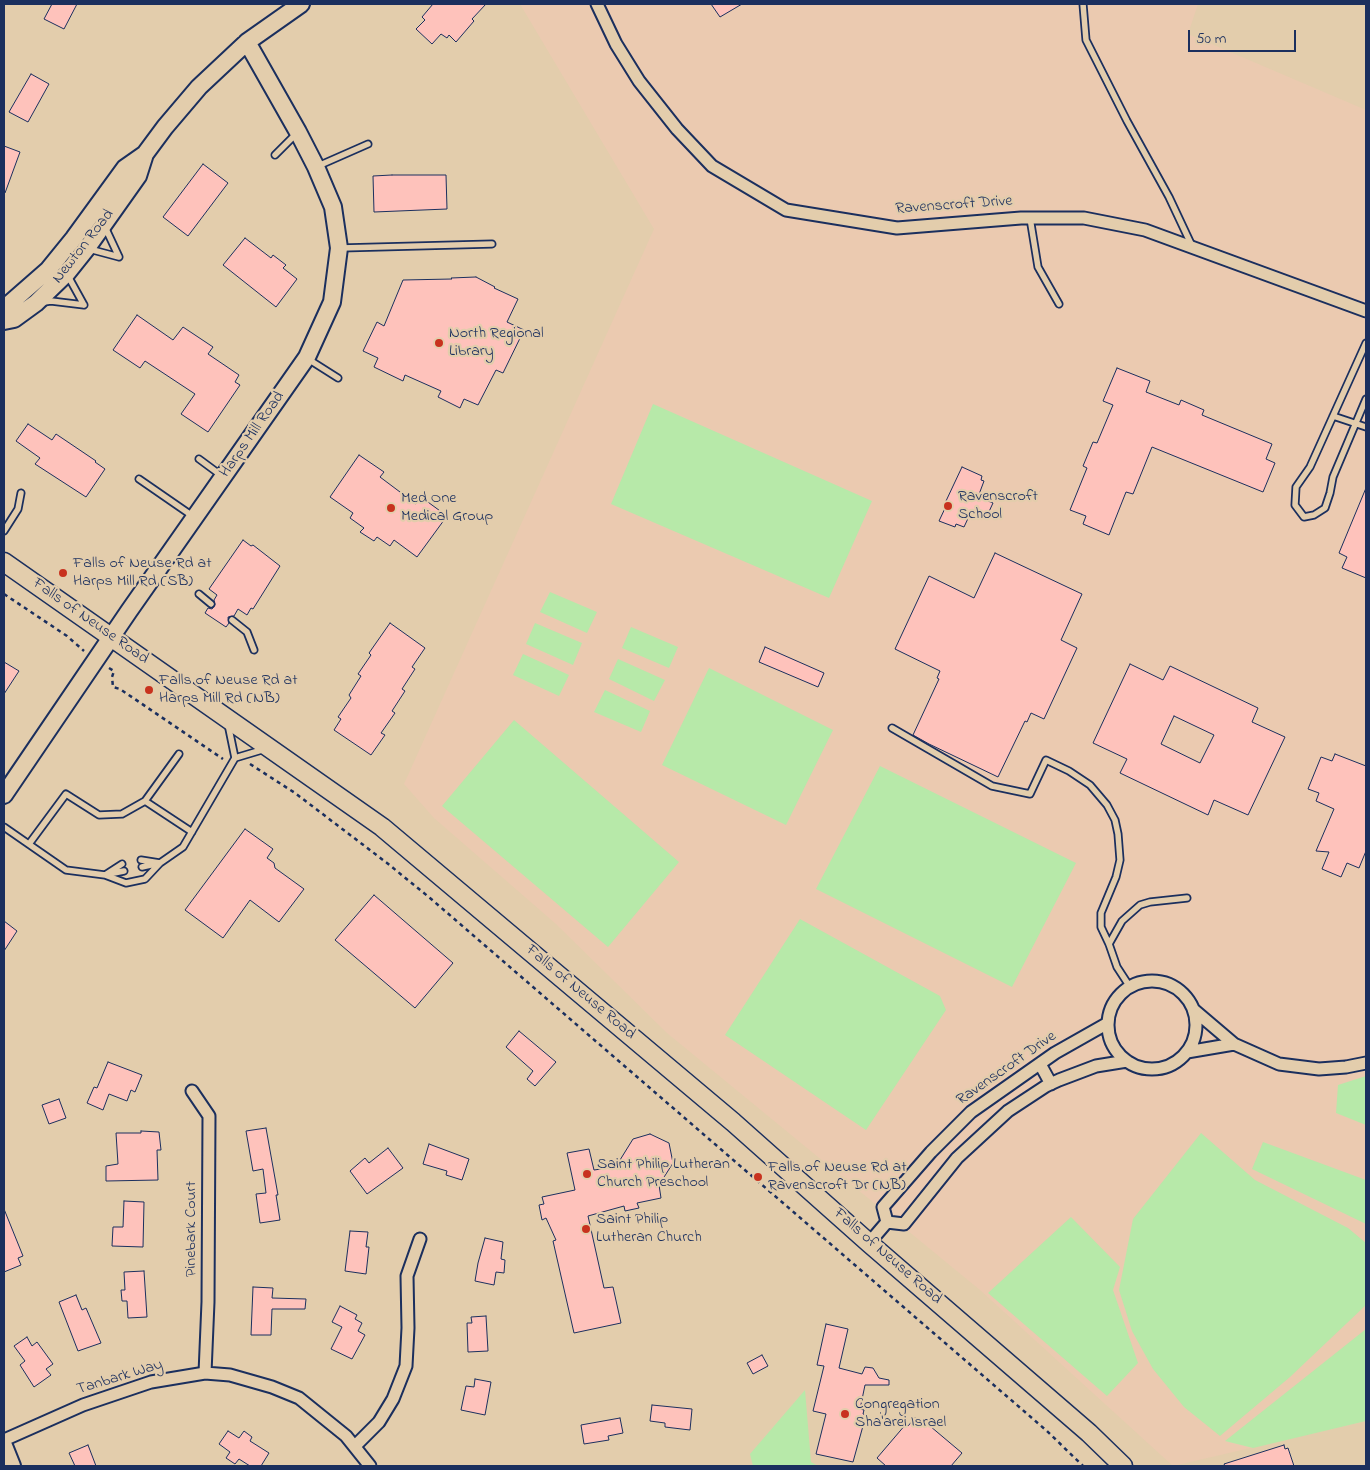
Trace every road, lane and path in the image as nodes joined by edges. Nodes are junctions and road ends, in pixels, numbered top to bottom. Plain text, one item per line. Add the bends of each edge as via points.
1 (301, 4) edge
2 (597, 4) edge
3 (1083, 4) edge
4 (247, 42) junction
5 (298, 132) junction
6 (368, 144) dead end
7 (145, 154) junction
8 (275, 155) dead end
9 (316, 167) junction
10 (1030, 218) junction
11 (104, 225) junction
12 (492, 244) dead end
13 (87, 248) junction
14 (339, 248) junction
15 (1193, 248) junction
16 (67, 272) junction
17 (36, 303) junction
18 (1059, 304) dead end
19 (1366, 311) edge
20 (4, 312) edge
21 (4, 321) edge
22 (1366, 343) edge
23 (307, 357) junction
24 (338, 378) dead end
25 (1366, 400) edge
26 (1333, 416) junction
27 (1356, 424) junction
28 (1366, 427) edge
29 (198, 459) dead end
30 (224, 477) junction
31 (139, 479) dead end
32 (21, 494) dead end
33 (195, 518) junction
34 (4, 531) edge
35 (4, 562) edge
36 (4, 594) edge
37 (199, 594) dead end
38 (211, 604) dead end
39 (232, 620) dead end
40 (112, 638) junction
41 (82, 650) dead end
42 (254, 650) dead end
43 (114, 671) dead end
44 (227, 718) junction
45 (892, 728) dead end
46 (269, 748) junction
47 (179, 754) dead end
48 (236, 758) junction
49 (222, 759) dead end
50 (253, 766) dead end
51 (4, 795) edge
52 (145, 801) junction
53 (4, 826) edge
54 (192, 832) junction
55 (29, 844) junction
56 (142, 860) dead end
57 (160, 863) junction
58 (123, 867) dead end
59 (142, 867) dead end
60 (105, 875) junction
61 (1188, 898) dead end
62 (1109, 944) junction
63 (1130, 987) junction
64 (1194, 1010) junction
65 (1108, 1023) junction
66 (1234, 1044) junction
67 (1187, 1052) junction
68 (1127, 1061) junction
69 (1366, 1063) edge
70 (1040, 1064) junction
71 (1051, 1084) junction
72 (192, 1091) dead end
73 (887, 1222) junction
74 (420, 1239) dead end
75 (869, 1243) junction
76 (204, 1373) junction
77 (4, 1440) edge
78 (4, 1446) edge
79 (355, 1446) junction
80 (12, 1466) edge
81 (370, 1466) edge
82 (1083, 1466) edge
83 (1123, 1466) edge

1 - 4 street, Newton Road
2 - 10 street, Ravenscroft Drive via 639,81 677,129 712,166 786,210 896,228
3 - 15 lane via 1086,40
4 - 5 street, Harps Mill Road
4 - 7 street, Newton Road via 199,87
5 - 8 lane
5 - 9 street, Harps Mill Road
6 - 9 lane
7 - 11 street, Newton Road via 138,176
7 - 20 street, Newton Road via 125,168 53,264
9 - 14 street, Harps Mill Road via 333,207
10 - 15 street, Ravenscroft Drive via 1084,218 1145,230
10 - 18 lane via 1038,267
11 - 13 street, Newton Road
11 - 13 lane via 119,257
12 - 14 lane
13 - 16 street, Newton Road
14 - 23 street, Harps Mill Road via 332,302
15 - 19 street, Ravenscroft Drive
16 - 17 street, Newton Road
16 - 17 lane via 84,305 51,301
17 - 21 street, Newton Road via 14,319
22 - 26 lane
23 - 24 lane
23 - 30 street, Harps Mill Road
25 - 27 lane
26 - 27 lane
26 - 27 lane via 1310,467 1296,487 1295,505 1304,517 1325,508 1333,477
27 - 28 lane
29 - 30 lane
30 - 33 street, Harps Mill Road
31 - 33 lane
32 - 34 lane via 18,509
33 - 40 street, Harps Mill Road
35 - 40 main road, Falls of Neuse Road
36 - 41 path via 67,636
37 - 38 lane
39 - 42 lane via 247,632
40 - 44 main road, Falls of Neuse Road
40 - 51 street, Harps Mill Road
43 - 49 path via 113,688 120,689
44 - 46 main road, Falls of Neuse Road
44 - 48 lane
45 - 62 lane via 992,786 1030,794 1046,760 1090,785 1108,805 1118,834 1120,860 1101,913 1101,928
46 - 48 lane
46 - 75 main road, Falls of Neuse Road via 382,827 733,1122
47 - 52 lane
48 - 54 lane
50 - 82 path via 295,793 430,898 1047,1431
52 - 54 lane
52 - 55 lane via 122,814 99,815 66,794
53 - 55 lane
54 - 57 lane via 183,847
55 - 60 lane via 66,870
56 - 57 lane
57 - 59 lane
57 - 60 lane via 145,879 126,883
58 - 60 lane
61 - 62 lane via 1140,905 1122,921
62 - 63 lane via 1117,967
63 - 64 street via 1144,982 1159,982 1174,987
63 - 65 street via 1111,1009
64 - 66 street
64 - 67 street via 1194,1039
65 - 68 street via 1116,1051
65 - 70 street, Ravenscroft Drive
66 - 67 street
66 - 69 street via 1279,1064 1319,1069
67 - 68 street via 1165,1067 1152,1069
68 - 71 street via 1096,1066
70 - 71 street
70 - 73 street, Ravenscroft Drive via 981,1103 931,1152 883,1207
71 - 73 street via 1008,1112 974,1141 904,1224
72 - 76 street, Pinebark Court via 209,1116 208,1302
73 - 75 street
74 - 79 street via 406,1276 406,1366 393,1399 379,1422
75 - 83 main road, Falls of Neuse Road
76 - 77 street, Tanbark Way via 142,1385 83,1405
76 - 79 street, Tanbark Way via 230,1375 298,1398
78 - 80 street
79 - 81 street, Tanbark Way

